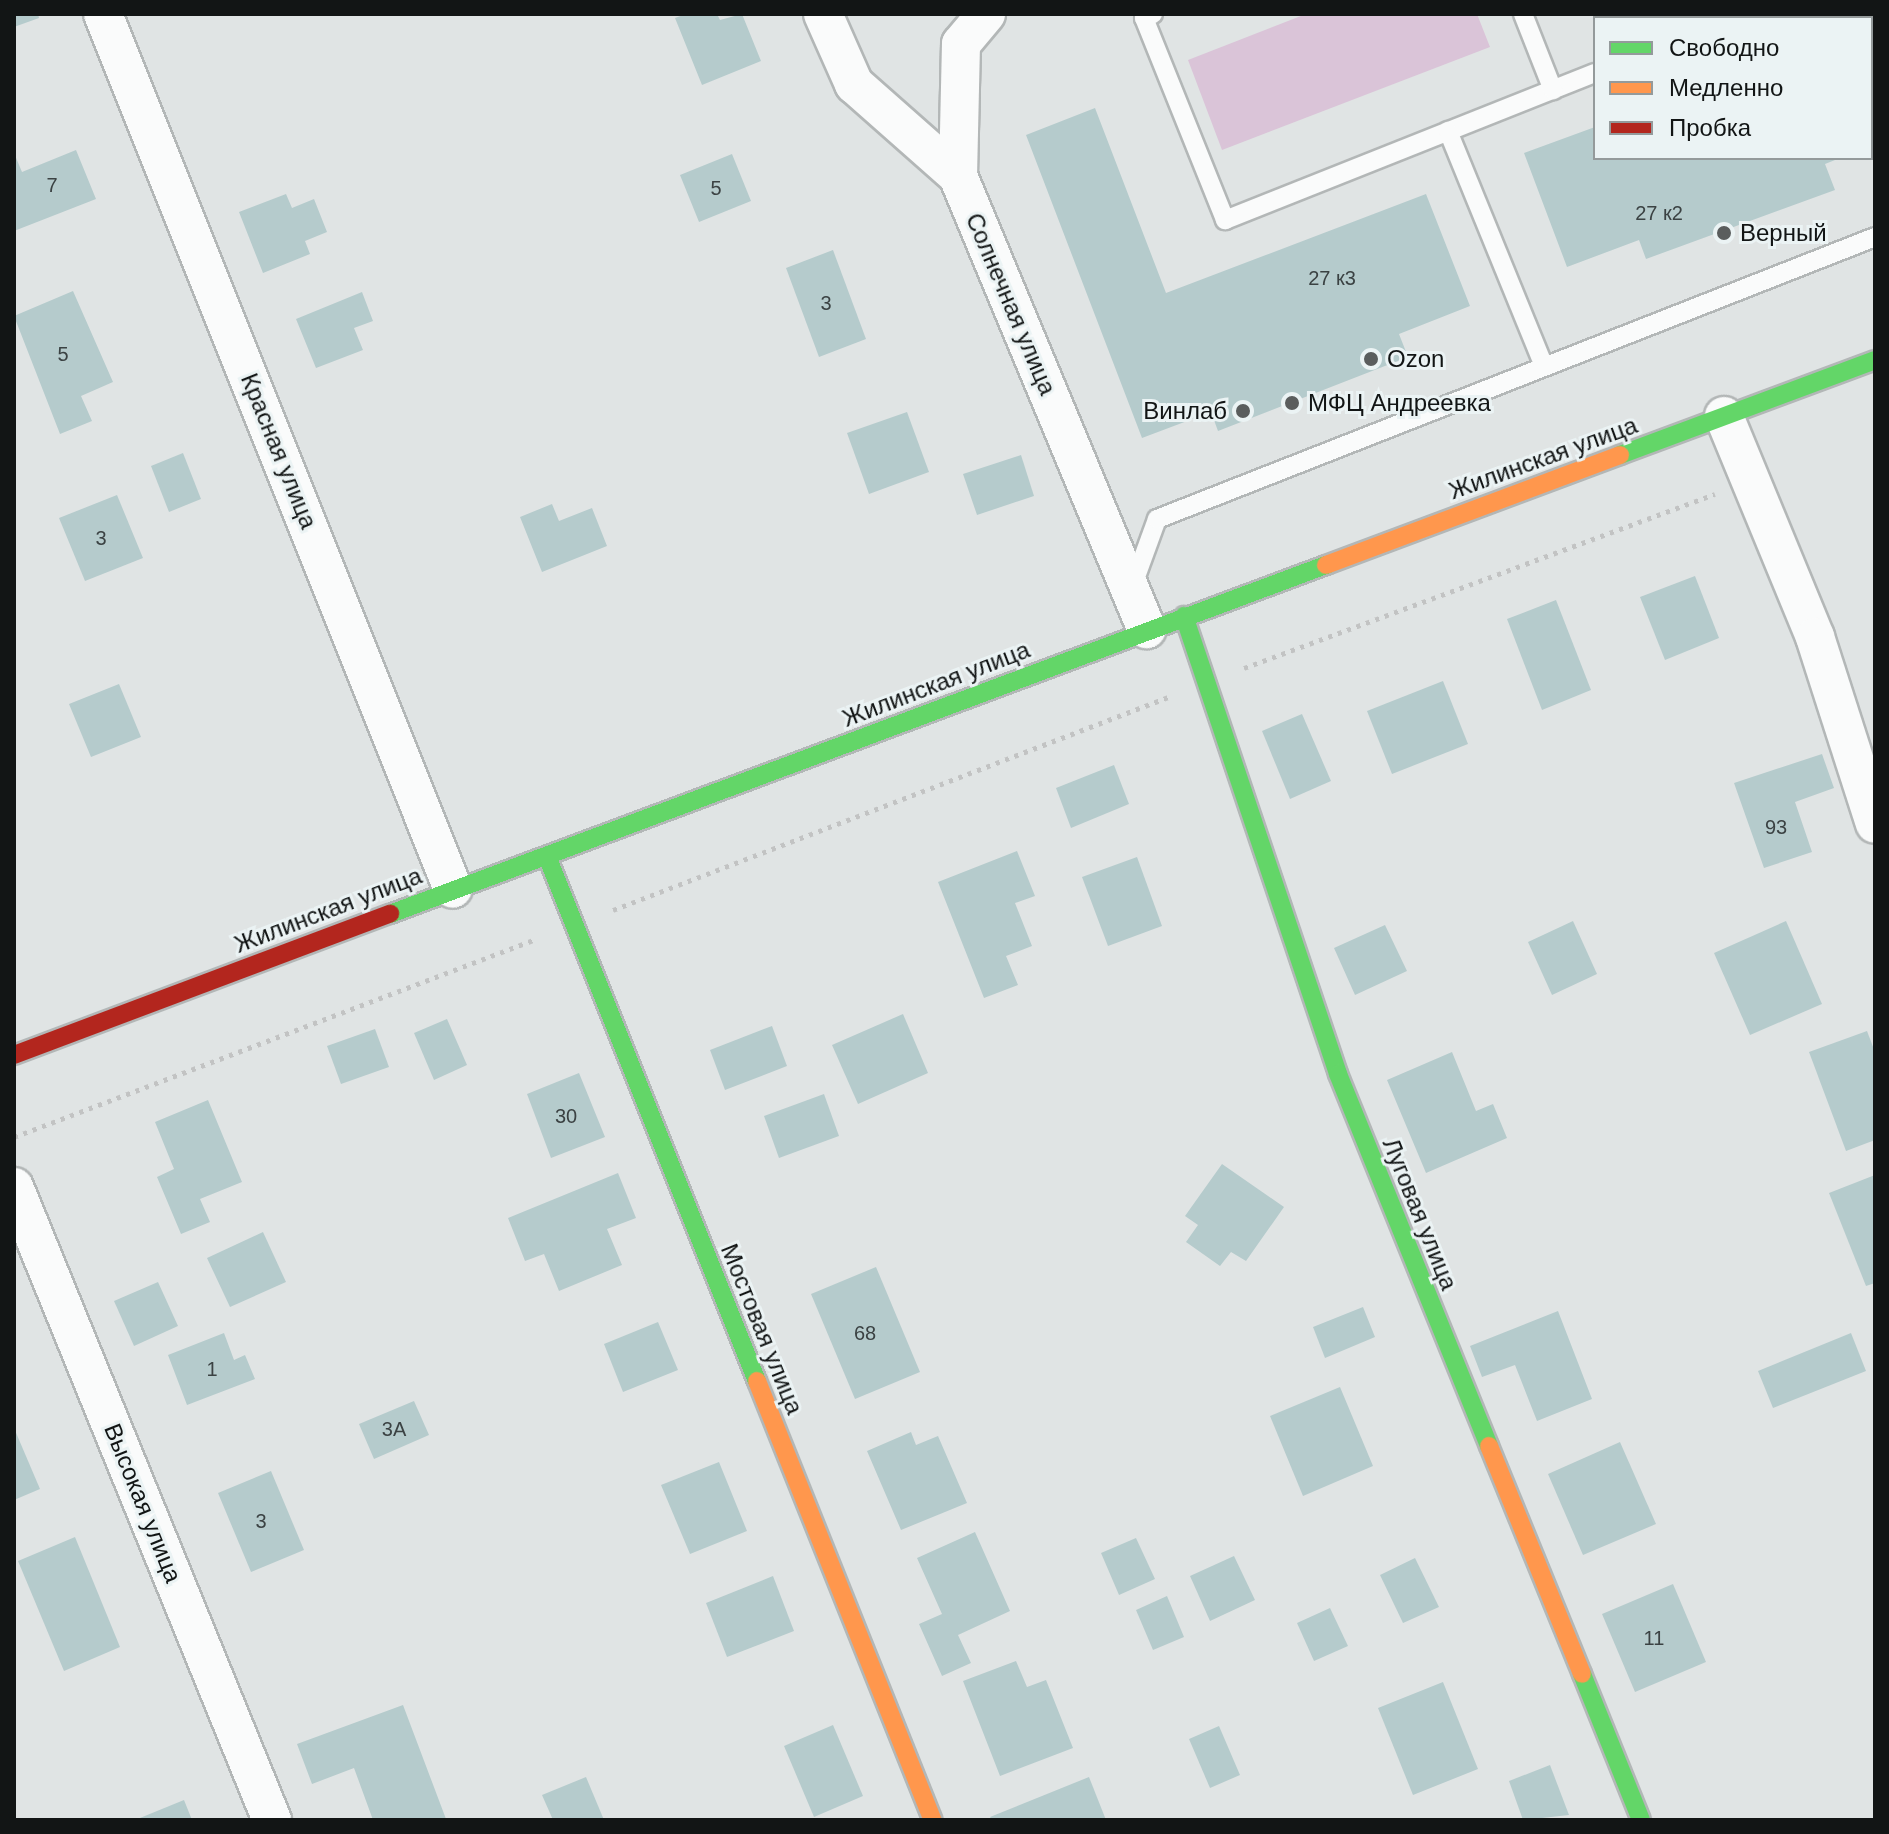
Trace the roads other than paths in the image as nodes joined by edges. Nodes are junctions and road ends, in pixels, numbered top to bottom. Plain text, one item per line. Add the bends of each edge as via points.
1 (103, 14) edge
2 (823, 14) edge
3 (986, 14) edge
4 (1153, 14) edge
5 (1523, 14) edge
6 (1593, 74) edge
7 (1553, 90) junction
8 (1448, 131) junction
9 (958, 176) junction
10 (1875, 237) edge
11 (1875, 360) edge
12 (1543, 364) junction
13 (1724, 416) junction
14 (1133, 585) junction
15 (1184, 616) junction
16 (1147, 629) junction
17 (1875, 824) edge
18 (547, 856) junction
19 (453, 889) junction
20 (14, 1055) edge
21 (14, 1187) edge
22 (272, 1820) edge
23 (933, 1820) edge
24 (1641, 1820) edge

1 - 19 street, Красная улица
2 - 9 street, Солнечная улица via 854,84
3 - 9 street via 961,44
4 - 8 lane via 1144,18 1225,220
5 - 7 lane
6 - 7 lane
7 - 8 lane
8 - 12 lane
9 - 14 street, Солнечная улица
10 - 12 lane
11 - 13 street, Жилинская улица
12 - 14 lane via 1157,519
13 - 15 street, Жилинская улица
13 - 17 street via 1815,637
14 - 16 street, Солнечная улица
15 - 16 street, Жилинская улица
15 - 24 street, Луговая улица via 1338,1074
16 - 18 street, Жилинская улица
18 - 19 street, Жилинская улица
18 - 23 street, Мостовая улица
19 - 20 street, Жилинская улица
21 - 22 street, Высокая улица

